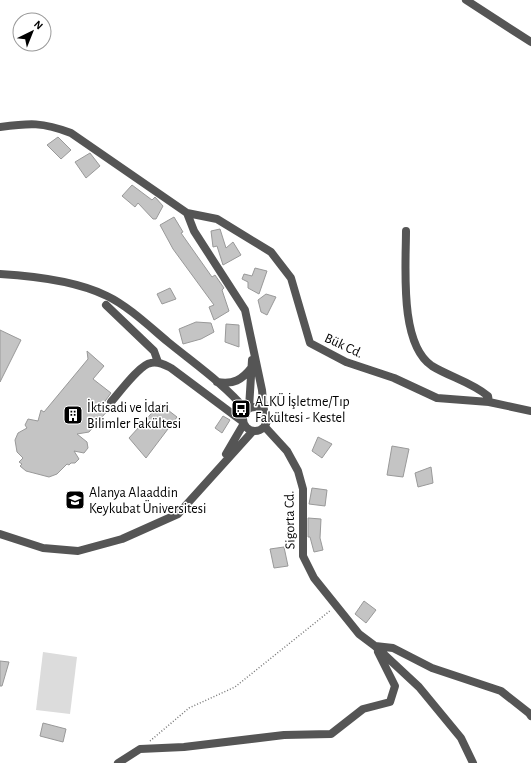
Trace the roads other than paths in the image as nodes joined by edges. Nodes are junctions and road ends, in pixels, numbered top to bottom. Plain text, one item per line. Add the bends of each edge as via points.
1 (466, 0) edge
2 (531, 42) edge
3 (0, 127) edge
4 (187, 213) junction
5 (406, 231) dead end
6 (0, 274) edge
7 (106, 305) dead end
8 (253, 347) junction
9 (158, 362) junction
10 (252, 367) junction
11 (217, 382) junction
12 (111, 402) dead end
13 (489, 402) junction
14 (264, 411) junction
15 (531, 411) edge
16 (244, 416) junction
17 (265, 427) junction
18 (252, 432) junction
19 (218, 467) junction
20 (0, 534) edge
21 (375, 646) junction
22 (531, 716) edge
23 (118, 763) edge
24 (473, 763) edge

1 - 2 street
3 - 4 street via 29,123 50,125 70,133
4 - 8 street via 194,231 245,310
4 - 13 street, Bük Cd. via 216,219 271,252 292,278 310,343 346,362 394,378 437,398
5 - 13 street via 405,303 416,344 431,365 476,387 488,396
6 - 11 street via 25,276 86,288 108,296 142,320
7 - 9 street via 154,351
8 - 10 street
8 - 14 street
9 - 12 street via 149,363 139,371
9 - 16 street
10 - 11 street via 244,377 236,381 226,384
10 - 16 street
11 - 16 street via 237,400
13 - 15 street, Bük Cd.
14 - 16 street via 257,407
14 - 17 street via 267,419
16 - 18 street
16 - 19 street
17 - 18 street
17 - 21 street, Sigorta Cd. via 287,451 298,471 303,490 303,556 314,578 359,634
18 - 19 street
19 - 20 street via 178,514 122,539 78,551 43,548
21 - 22 street via 393,648 432,668 501,691
21 - 23 street via 395,686 390,702 363,709 331,734 284,735 140,750
21 - 24 street, Sigorta Cd. via 428,699 461,738

